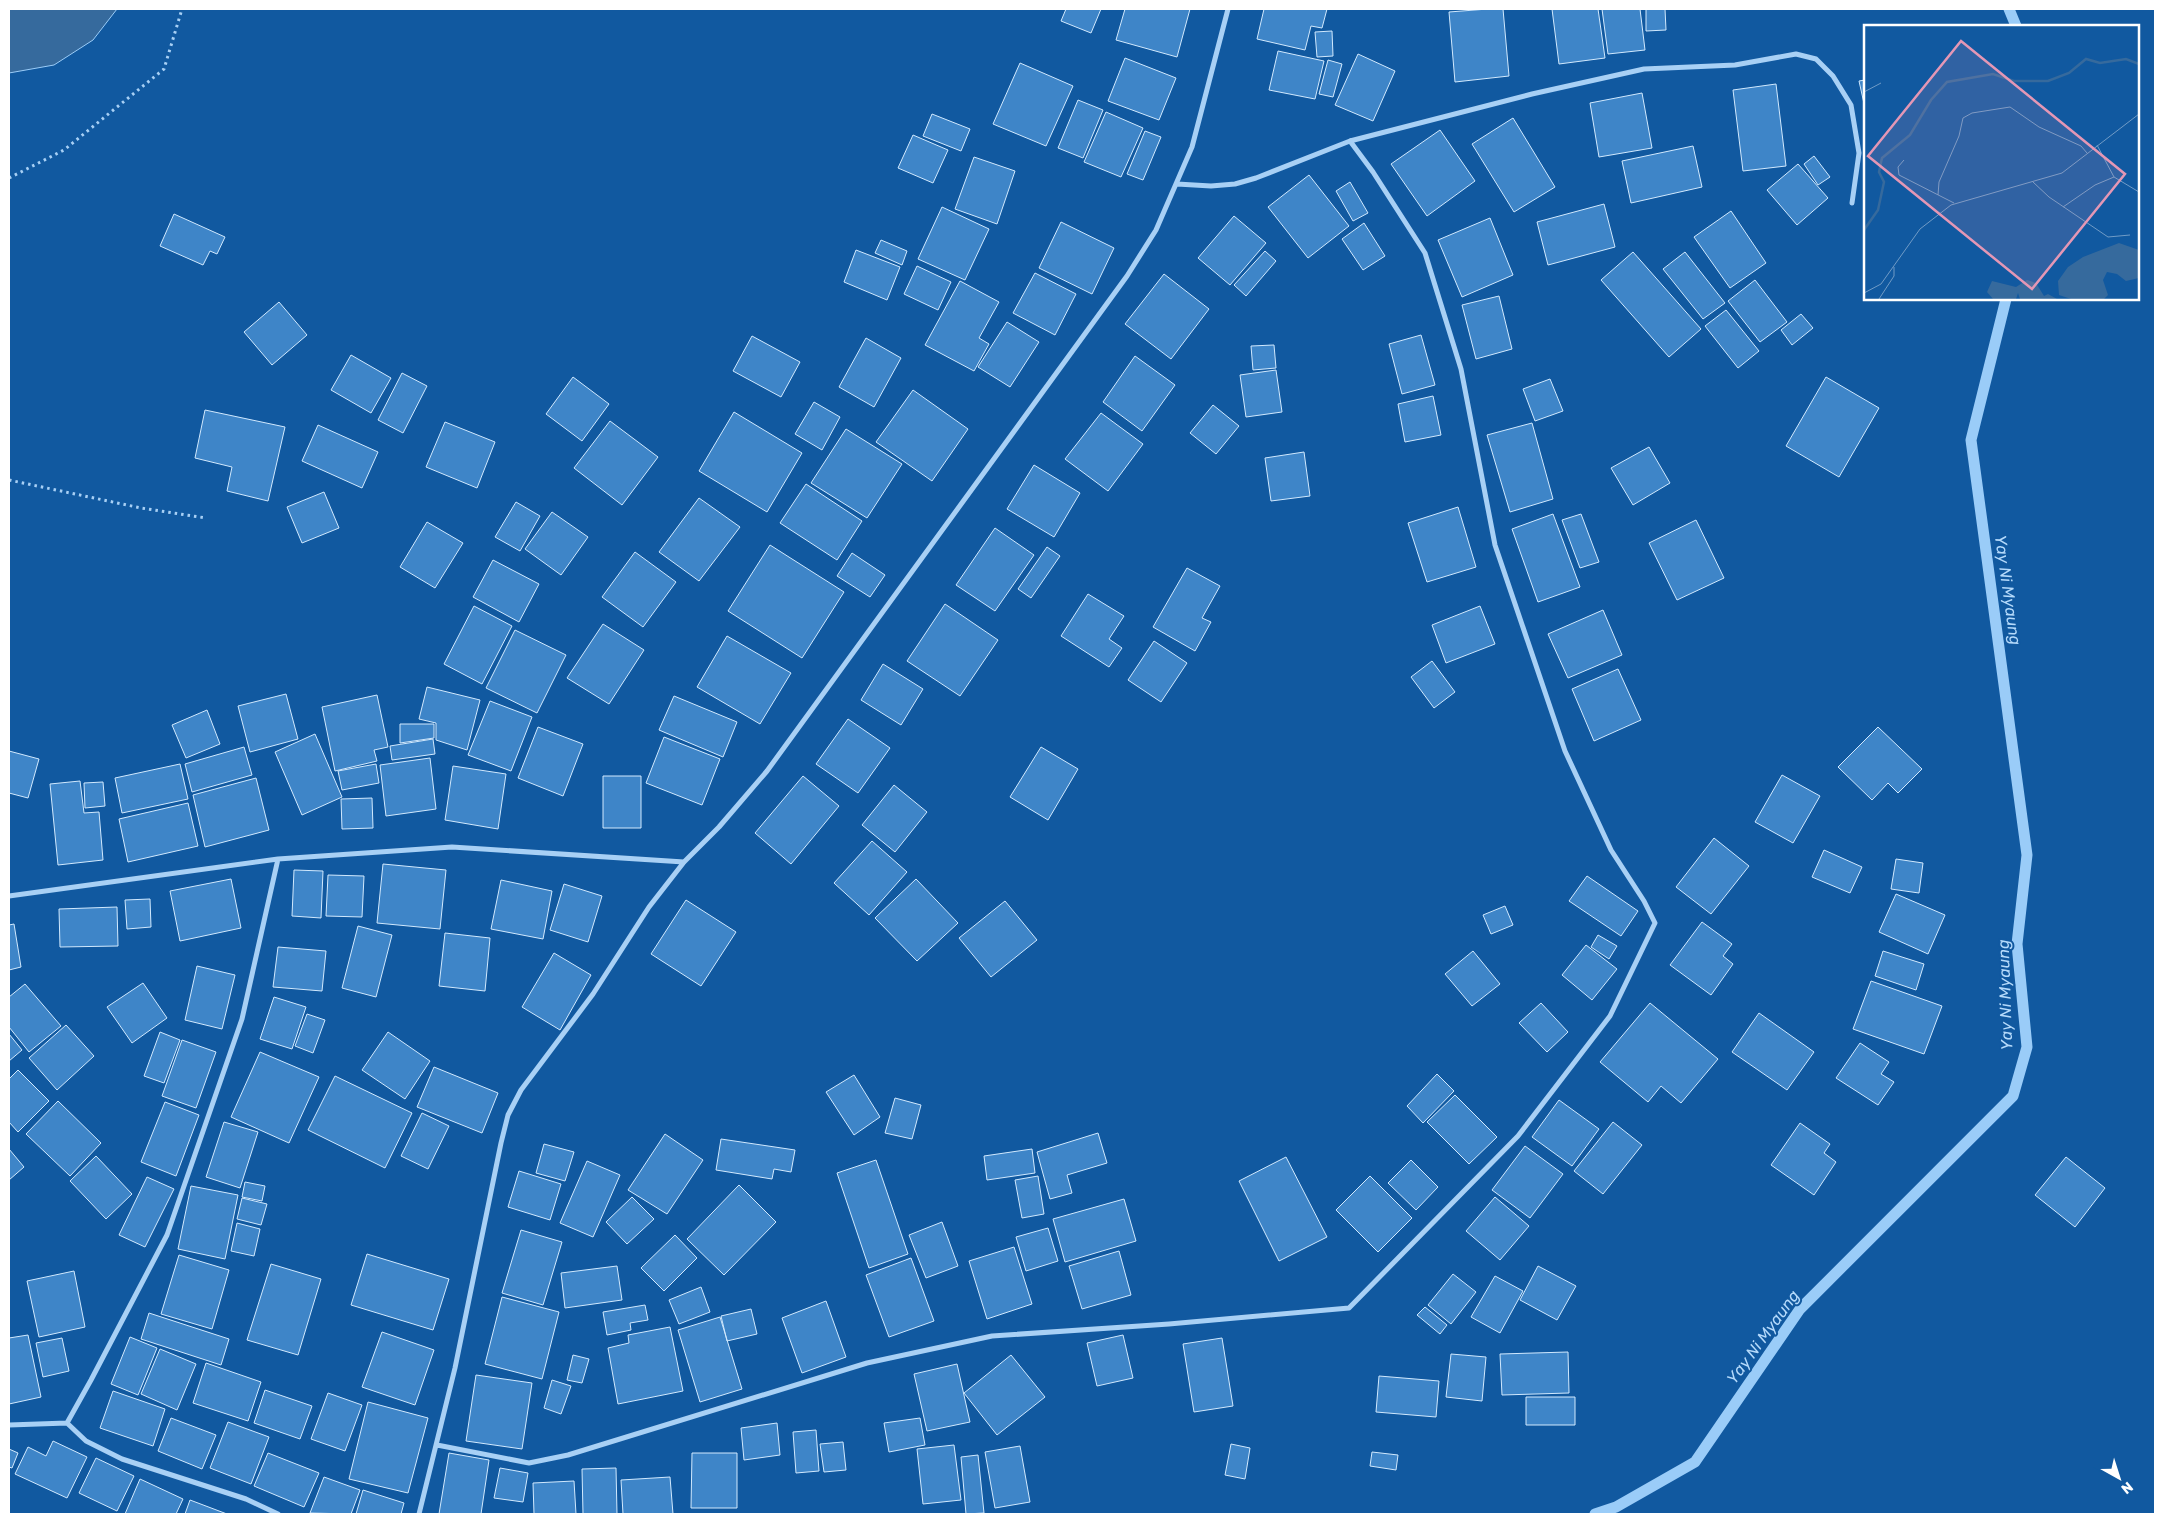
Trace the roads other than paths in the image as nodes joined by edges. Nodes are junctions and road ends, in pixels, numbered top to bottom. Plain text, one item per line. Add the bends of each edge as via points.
1 (1228, 9) edge
2 (1350, 141) junction
3 (1177, 184) junction
4 (1852, 203) dead end
5 (278, 858) junction
6 (684, 862) junction
7 (9, 896) edge
8 (66, 1422) junction
9 (9, 1425) edge
10 (437, 1445) junction
11 (278, 1514) edge
12 (419, 1514) edge

1 - 3 street via 1192,147
2 - 3 street via 1235,184
2 - 4 street via 1644,69 1735,65 1796,54 1816,59 1833,76 1851,106 1859,153
2 - 10 street via 1425,253 1461,369 1495,545 1562,742 1612,850 1655,923 1610,1016 1518,1136 1348,1308 992,1336 867,1363 568,1455 529,1463
3 - 6 street via 1156,230 1127,276 790,740 719,827
5 - 6 street via 452,847
5 - 7 street
5 - 8 street via 242,1019 167,1235
6 - 10 street via 649,907 593,994 521,1090 508,1115
8 - 9 street
8 - 11 street via 86,1441 122,1459 246,1499
10 - 12 street

